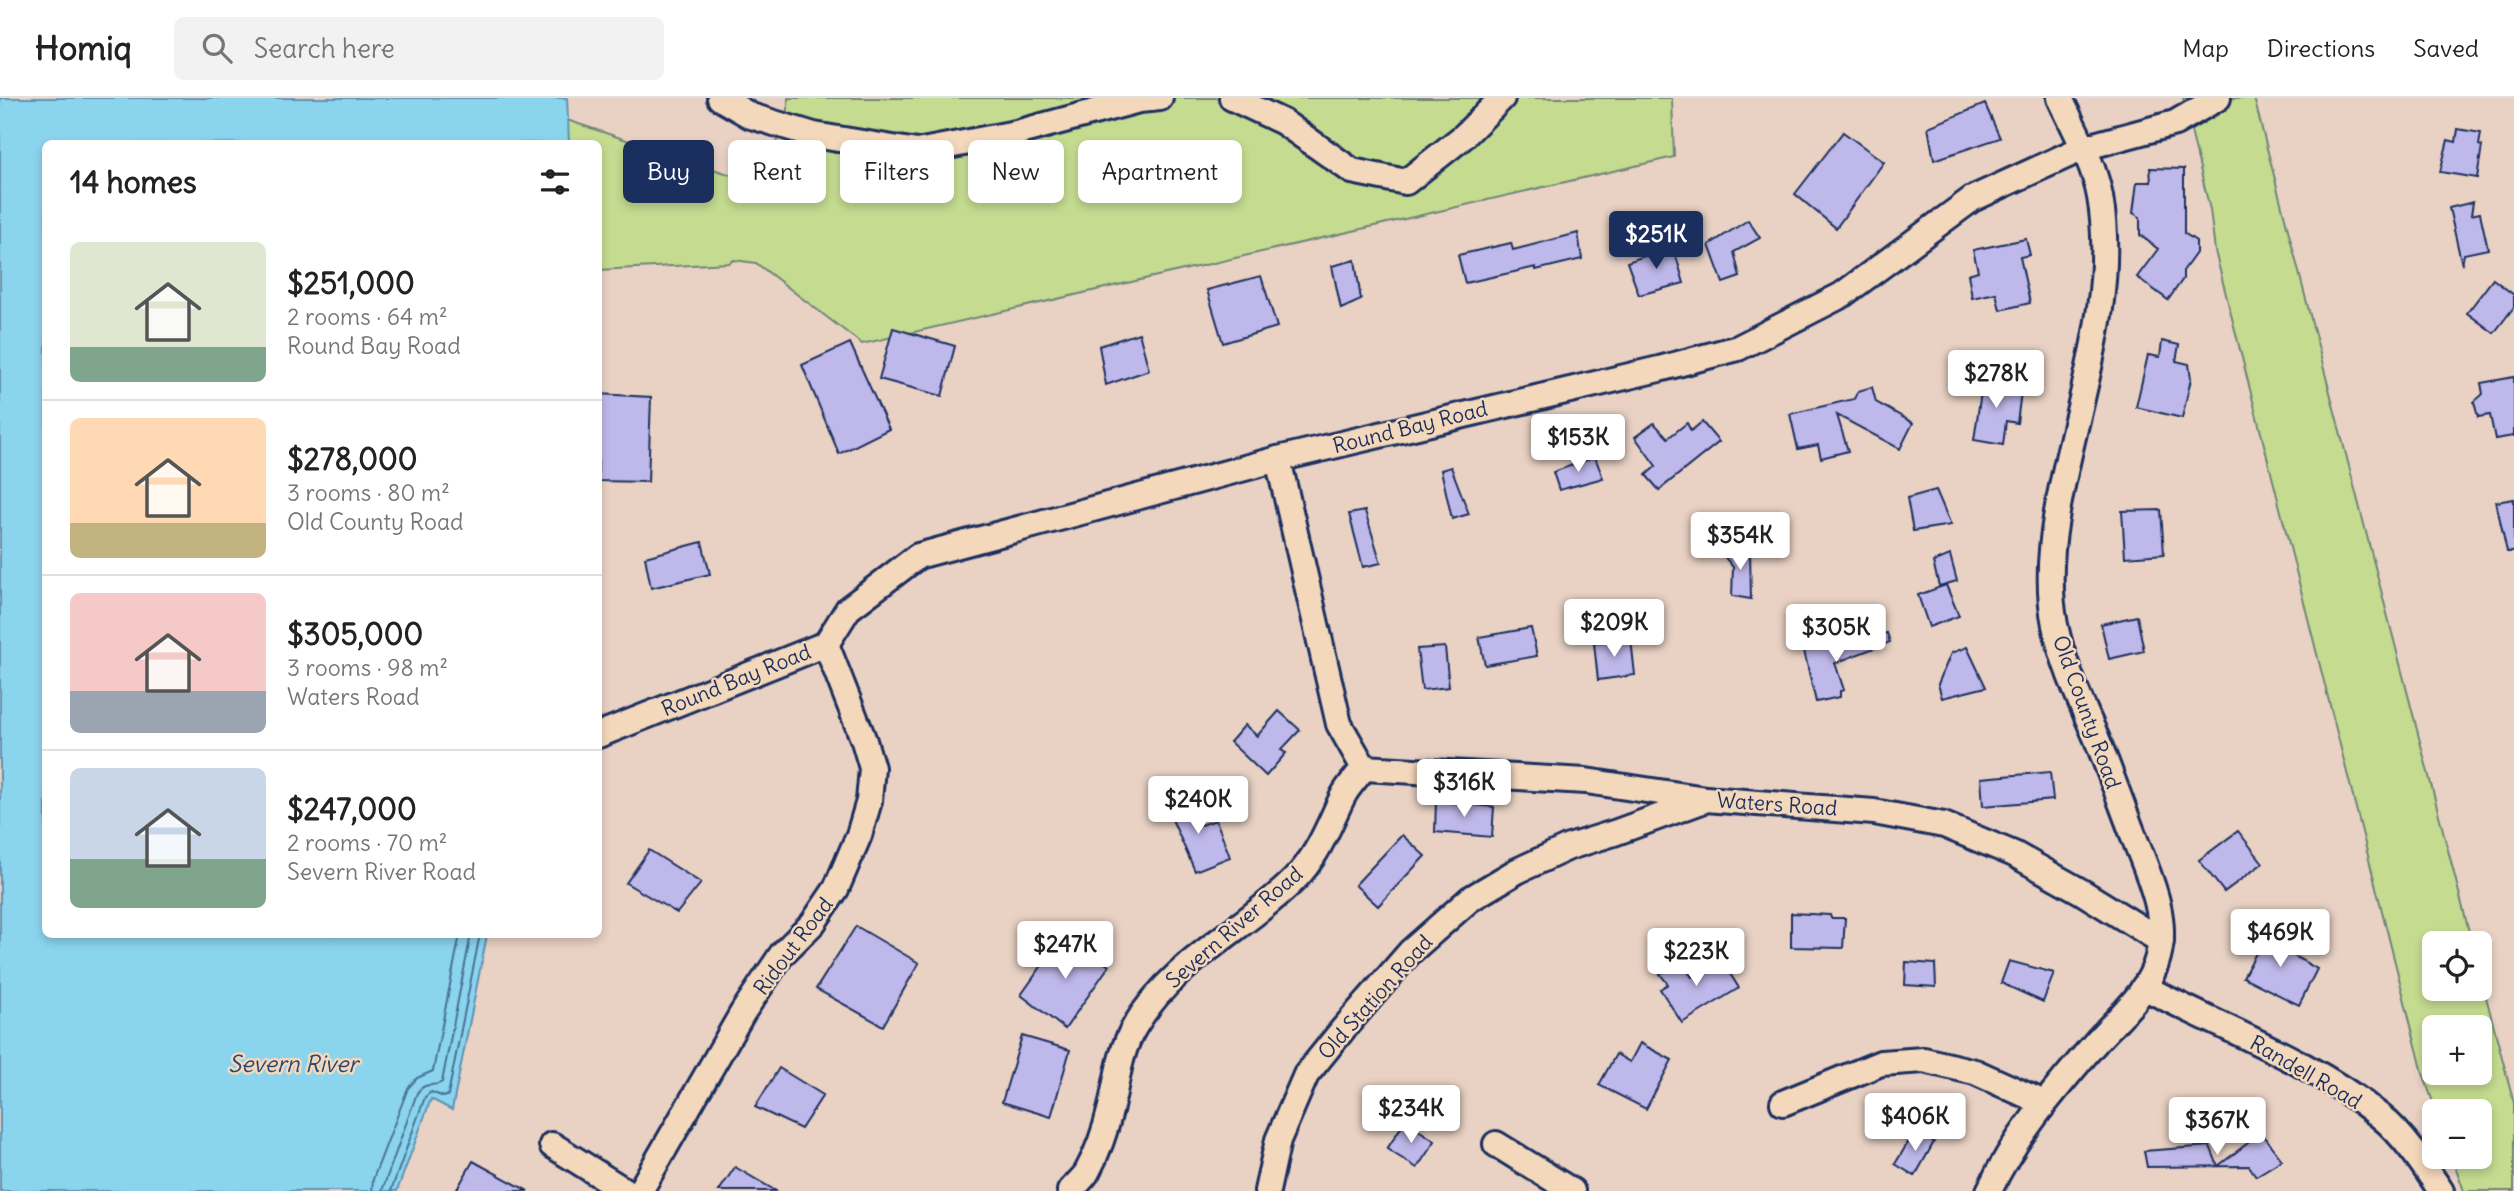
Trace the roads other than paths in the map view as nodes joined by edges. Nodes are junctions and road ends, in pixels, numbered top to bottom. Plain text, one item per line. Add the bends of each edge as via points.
1 (720, 98) edge
2 (1160, 98) edge
3 (1232, 98) edge
4 (1502, 98) edge
5 (2060, 98) edge
6 (2218, 98) edge
7 (2083, 148) junction
8 (1278, 459) junction
9 (826, 644) junction
10 (602, 733) edge
11 (1364, 768) junction
12 (1706, 799) junction
13 (2161, 941) junction
14 (2144, 986) junction
15 (1783, 1103) dead end
16 (2044, 1103) junction
17 (1496, 1143) dead end
18 (552, 1145) dead end
19 (625, 1191) edge
20 (640, 1191) edge
21 (1070, 1191) edge
22 (1267, 1191) edge
23 (1571, 1191) edge
24 (1989, 1191) edge
25 (2441, 1191) edge

1 - 2 street via 751,116 814,135 917,152
3 - 4 street via 1283,122 1352,171 1406,182 1464,136
5 - 7 street, Old County Road
6 - 7 street, Round Bay Road via 2175,122
7 - 8 street, Round Bay Road via 1972,199 1842,295 1738,348
7 - 13 street, Old County Road via 2100,194 2106,248 2102,297 2056,510 2050,576 2055,625 2072,684 2156,893
8 - 9 street, Round Bay Road via 918,556 848,609
8 - 11 street via 1339,724
9 - 10 street, Round Bay Road
9 - 20 street, Ridout Road via 872,768 859,835 836,889 813,923 782,954 743,1012
11 - 12 street, Waters Road via 1586,781
11 - 21 street, Severn River Road via 1343,795 1322,844 1295,878 1170,981 1134,1027 1099,1144 1086,1174
12 - 13 street, Waters Road via 1874,812 1944,825 2014,854
12 - 22 street, Old Station Road via 1569,847 1517,871 1470,899 1420,943 1306,1075 1278,1140
13 - 14 street, Old County Road via 2158,959
14 - 16 street, Old County Road via 2124,1016
14 - 25 street, Randell Road via 2337,1085 2382,1117
15 - 16 street via 1881,1063 1924,1060 1975,1072
16 - 24 street, Old County Road
17 - 23 street
18 - 19 street

